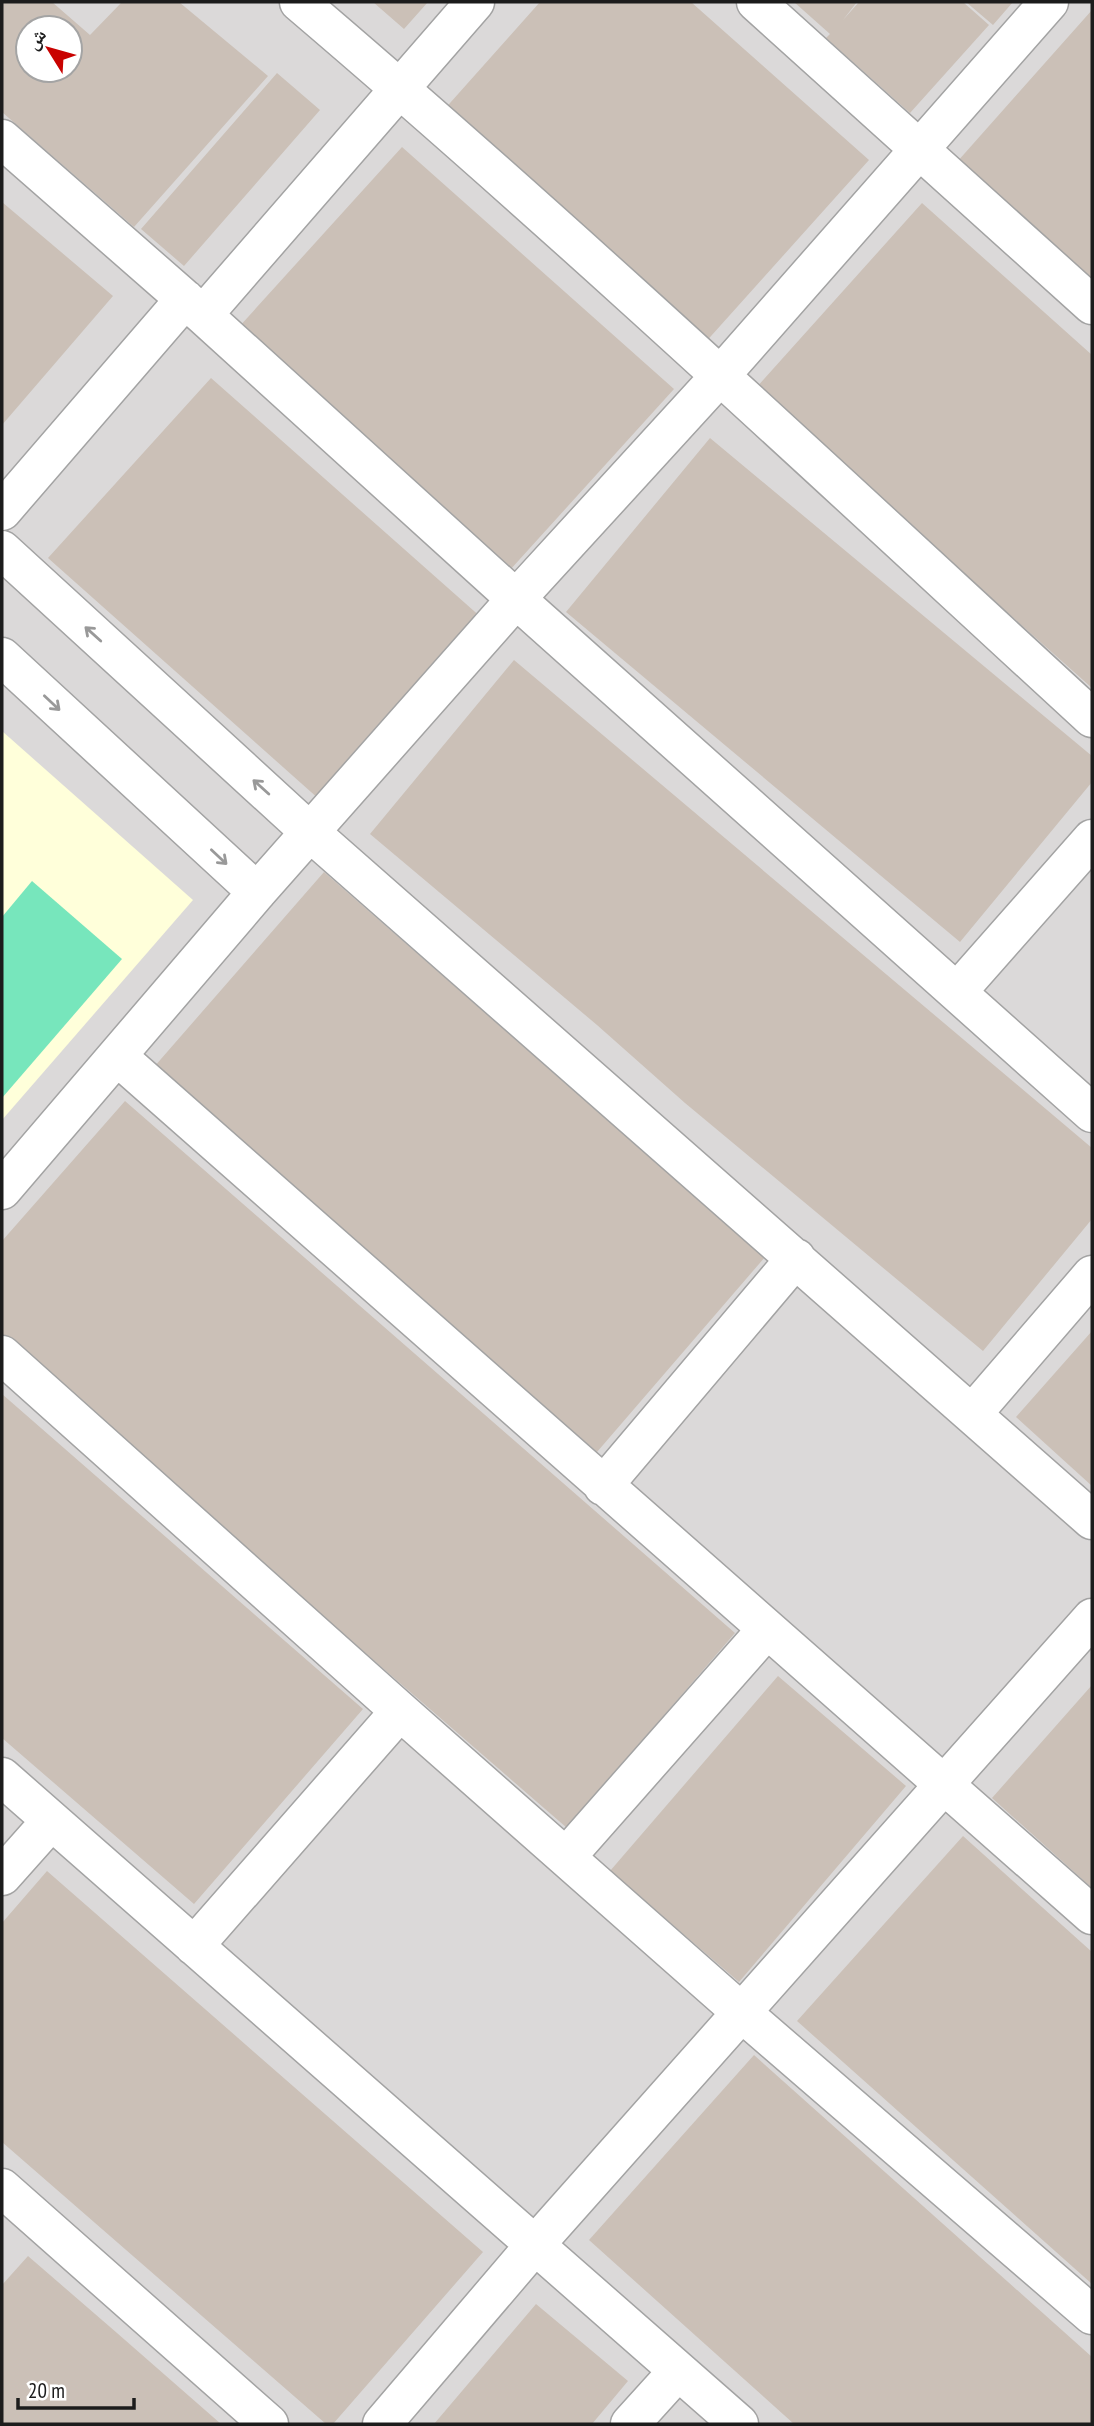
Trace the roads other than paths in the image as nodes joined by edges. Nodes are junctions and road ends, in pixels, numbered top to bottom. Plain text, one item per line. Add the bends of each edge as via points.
1 (299, 2) edge
2 (475, 2) edge
3 (756, 2) edge
4 (1049, 2) edge
5 (400, 88) junction
6 (2, 139) edge
7 (919, 149) junction
8 (1092, 305) edge
9 (194, 307) junction
10 (720, 376) junction
11 (2, 511) edge
12 (2, 550) edge
13 (516, 599) junction
14 (2, 657) edge
15 (1092, 718) edge
16 (312, 833) junction
17 (1092, 839) edge
18 (257, 892) junction
19 (957, 992) junction
20 (117, 1056) junction
21 (1092, 1113) edge
22 (2, 1190) edge
23 (796, 1258) junction
24 (1092, 1275) edge
25 (2, 1355) edge
26 (973, 1413) junction
27 (603, 1486) junction
28 (1092, 1520) edge
29 (1092, 1618) edge
30 (767, 1629) junction
31 (400, 1711) junction
32 (2, 1777) edge
33 (943, 1785) junction
34 (51, 1821) junction
35 (566, 1857) junction
36 (2, 1876) edge
37 (1092, 1914) edge
38 (194, 1946) junction
39 (741, 2012) junction
40 (8, 2206) edge
41 (534, 2246) junction
42 (1092, 2315) edge
43 (678, 2371) junction
44 (269, 2424) edge
45 (382, 2424) edge
46 (630, 2424) edge
47 (739, 2424) edge

1 - 5 street
2 - 5 street
3 - 7 street
4 - 7 street
5 - 9 street
5 - 10 street
6 - 9 street
7 - 8 street
7 - 10 street
9 - 11 street
9 - 13 street
10 - 13 street
10 - 15 street
16 -> 12 street
13 - 16 street
13 - 19 street
14 -> 18 street
16 - 18 street
16 - 23 street
17 - 19 street
18 - 20 street
19 - 21 street
20 - 22 street
20 - 27 street
23 - 26 street
23 - 27 street
24 - 26 street
25 - 31 street
26 - 28 street
27 - 30 street
29 - 33 street
30 - 33 street
30 - 35 street
31 - 35 street
31 - 38 street
32 - 34 street
33 - 37 street
33 - 39 street
34 - 36 street
34 - 38 street
35 - 39 street
38 - 41 street
39 - 41 street
39 - 42 street
40 - 44 street
41 - 43 street
41 - 45 street
43 - 46 street
43 - 47 street

